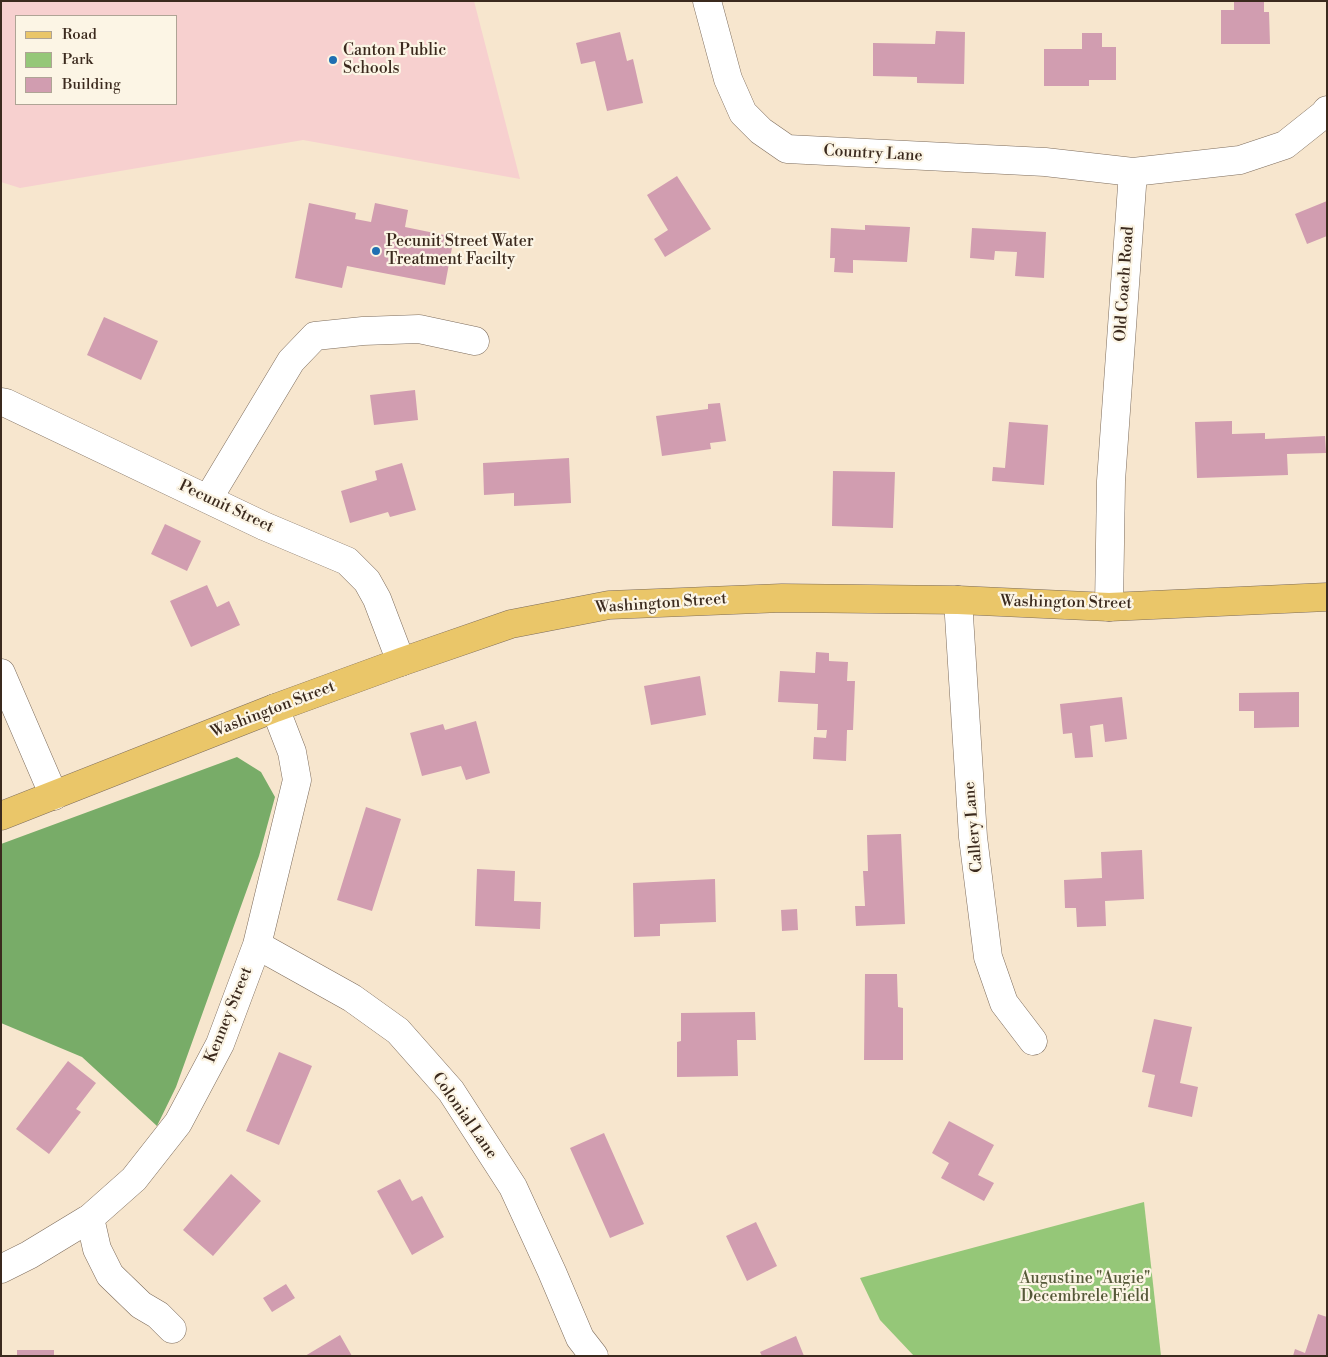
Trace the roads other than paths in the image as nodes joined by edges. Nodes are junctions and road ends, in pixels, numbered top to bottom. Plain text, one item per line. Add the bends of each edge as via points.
1 (707, 1) edge
2 (1327, 110) edge
3 (1133, 172) junction
4 (475, 341) dead end
5 (1, 402) edge
6 (208, 499) junction
7 (1327, 597) edge
8 (958, 600) junction
9 (1109, 607) junction
10 (401, 662) junction
11 (1, 673) edge
12 (275, 708) junction
13 (54, 796) junction
14 (1, 816) edge
15 (257, 945) junction
16 (1033, 1041) dead end
17 (90, 1218) junction
18 (1, 1269) edge
19 (172, 1330) dead end
20 (594, 1356) edge

1 - 3 street, Country Lane via 728,79 743,113 760,131 786,149 1045,162
2 - 3 street via 1285,145 1240,160
3 - 9 street, Old Coach Road via 1111,481
4 - 6 street via 419,329 315,336 292,362
5 - 6 street, Pecunit Street
6 - 10 street, Pecunit Street via 347,561 367,581 377,599
7 - 9 main road, Washington Street
8 - 9 main road, Washington Street
8 - 10 main road, Washington Street via 782,598 609,605 511,624
8 - 16 street, Callery Lane via 974,837 988,957 1004,1003
10 - 12 main road, Washington Street
11 - 13 street
12 - 13 main road, Washington Street
12 - 15 street, Kenney Street via 292,752 297,780
13 - 14 main road, Washington Street
15 - 17 street, Kenney Street via 220,1044 178,1123 134,1179
15 - 20 street, Colonial Lane via 352,998 398,1031 451,1091 513,1187 580,1338
17 - 18 street, Kenney Street
17 - 19 street via 97,1249 110,1276

